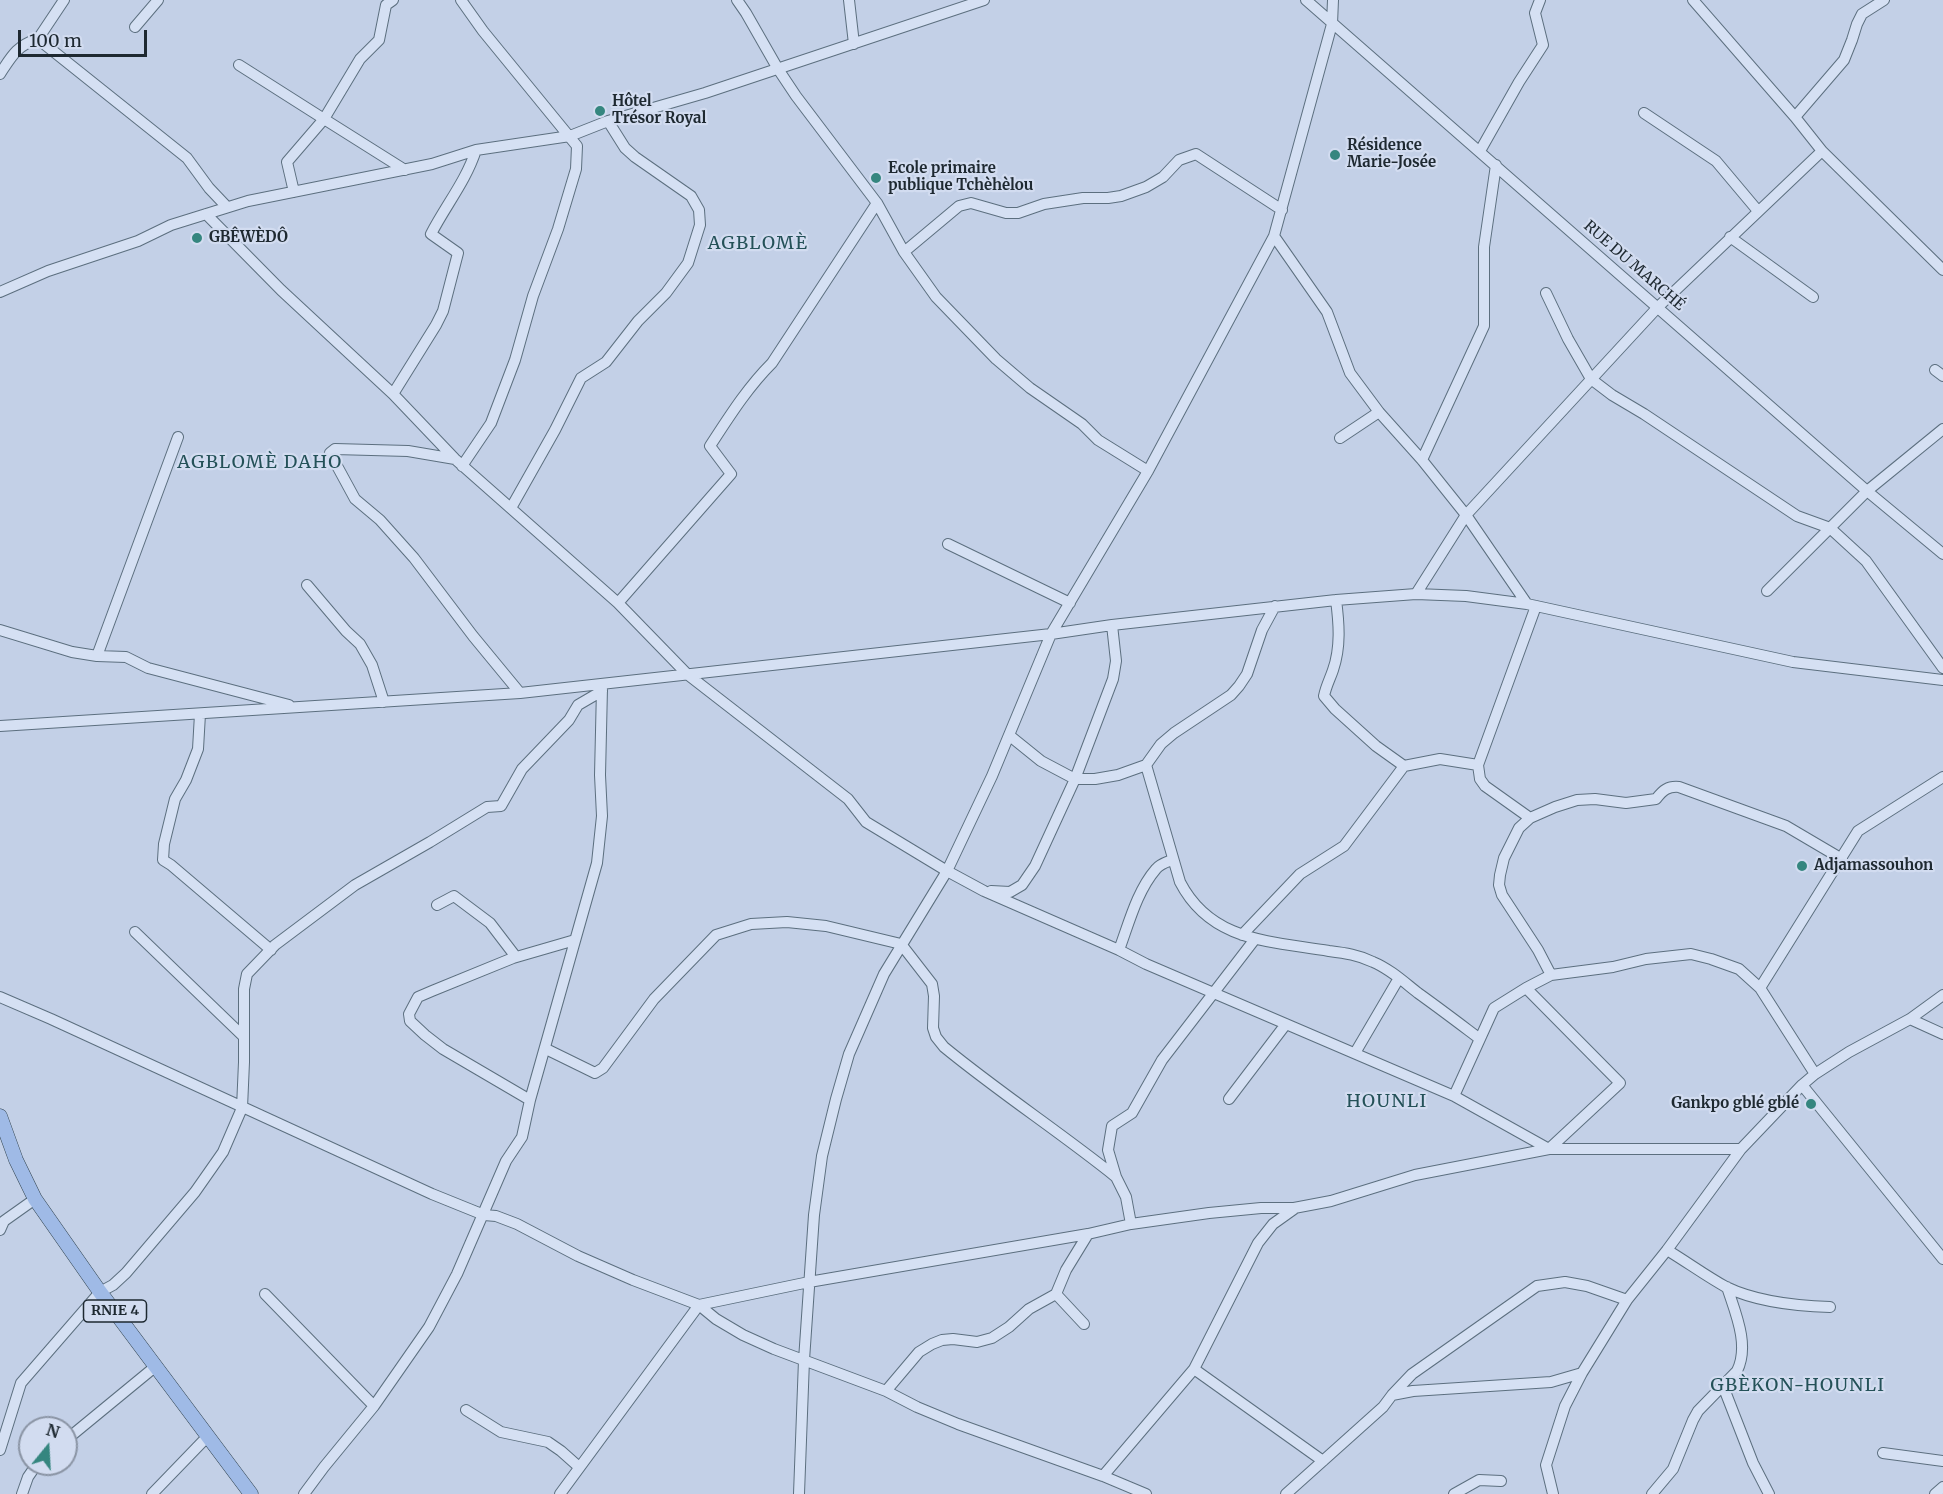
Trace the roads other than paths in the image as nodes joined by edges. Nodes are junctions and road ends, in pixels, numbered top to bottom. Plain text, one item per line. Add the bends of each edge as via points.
1 (64, 0) edge
2 (158, 0) edge
3 (393, 0) edge
4 (461, 0) edge
5 (737, 0) edge
6 (747, 0) edge
7 (849, 0) edge
8 (984, 0) edge
9 (1306, 0) edge
10 (1333, 0) edge
11 (1540, 0) edge
12 (1693, 0) edge
13 (1884, 0) edge
14 (746, 13) junction
15 (1332, 24) junction
16 (135, 27) dead end
17 (38, 39) junction
18 (854, 44) junction
19 (239, 65) dead end
20 (778, 69) junction
21 (0, 74) edge
22 (1644, 113) dead end
23 (1795, 117) junction
24 (324, 118) junction
25 (608, 121) junction
26 (570, 136) junction
27 (476, 150) junction
28 (1480, 151) junction
29 (1822, 151) junction
30 (1496, 165) junction
31 (405, 170) junction
32 (294, 192) junction
33 (878, 203) junction
34 (227, 207) junction
35 (1282, 210) junction
36 (1758, 211) junction
37 (206, 213) junction
38 (1274, 236) junction
39 (1730, 237) junction
40 (904, 252) junction
41 (1943, 270) edge
42 (0, 292) edge
43 (1546, 294) dead end
44 (1813, 297) dead end
45 (1658, 307) junction
46 (1591, 380) junction
47 (393, 394) junction
48 (1379, 412) junction
49 (1943, 429) edge
50 (178, 437) dead end
51 (1340, 438) dead end
52 (1422, 460) junction
53 (458, 463) junction
54 (1148, 471) junction
55 (1867, 491) junction
56 (511, 508) junction
57 (1466, 515) junction
58 (1830, 528) junction
59 (948, 544) dead end
60 (1943, 554) edge
61 (307, 585) dead end
62 (1767, 591) dead end
63 (1416, 594) junction
64 (1336, 600) junction
65 (618, 603) junction
66 (1070, 603) junction
67 (1532, 605) junction
68 (1275, 606) junction
69 (1112, 625) junction
70 (0, 630) edge
71 (1051, 634) junction
72 (97, 656) junction
73 (1943, 668) edge
74 (687, 674) junction
75 (1943, 680) edge
76 (602, 688) junction
77 (520, 693) junction
78 (384, 702) junction
79 (300, 708) junction
80 (200, 714) junction
81 (0, 726) edge
82 (1010, 736) junction
83 (1146, 765) junction
84 (1478, 765) junction
85 (1404, 766) junction
86 (1943, 777) edge
87 (1075, 779) junction
88 (1530, 818) junction
89 (1842, 859) junction
90 (1172, 860) junction
91 (947, 871) junction
92 (984, 891) junction
93 (437, 906) dead end
94 (135, 932) dead end
95 (1242, 935) junction
96 (1255, 939) junction
97 (575, 940) junction
98 (901, 944) junction
99 (271, 950) junction
100 (1119, 950) junction
101 (516, 957) junction
102 (1551, 975) junction
103 (1399, 978) junction
104 (1526, 988) junction
105 (1760, 988) junction
106 (1214, 993) junction
107 (1943, 995) edge
108 (0, 998) edge
109 (1910, 1019) junction
110 (1286, 1024) junction
111 (1943, 1034) edge
112 (244, 1036) junction
113 (1480, 1040) junction
114 (546, 1049) junction
115 (1355, 1053) junction
116 (1815, 1074) junction
117 (1802, 1085) junction
118 (1454, 1096) junction
119 (1229, 1099) dead end
120 (530, 1100) junction
121 (242, 1108) junction
122 (0, 1116) edge
123 (1549, 1149) junction
124 (1741, 1149) junction
125 (1116, 1177) junction
126 (35, 1199) junction
127 (1294, 1209) junction
128 (484, 1215) junction
129 (1131, 1224) junction
130 (0, 1230) edge
131 (1088, 1234) junction
132 (1667, 1250) junction
133 (1943, 1259) edge
134 (809, 1282) junction
135 (1727, 1287) junction
136 (100, 1292) junction
137 (265, 1294) dead end
138 (1056, 1294) junction
139 (1627, 1300) junction
140 (699, 1305) junction
141 (1830, 1307) dead end
142 (1084, 1324) dead end
143 (804, 1360) junction
144 (156, 1366) junction
145 (1194, 1369) junction
146 (1582, 1372) junction
147 (1723, 1386) junction
148 (886, 1391) junction
149 (1392, 1395) junction
150 (374, 1406) junction
151 (466, 1410) dead end
152 (78, 1430) edge
153 (207, 1437) junction
154 (0, 1450) edge
155 (1882, 1453) dead end
156 (1323, 1461) junction
157 (1943, 1461) edge
158 (579, 1467) junction
159 (29, 1476) edge
160 (1103, 1476) junction
161 (1501, 1480) dead end
162 (1943, 1487) edge
163 (22, 1494) edge
164 (152, 1494) edge
165 (250, 1494) edge
166 (304, 1494) edge
167 (560, 1494) edge
168 (799, 1494) edge
169 (1146, 1494) edge
170 (1286, 1494) edge
171 (1454, 1494) edge
172 (1553, 1494) edge
173 (1652, 1494) edge
174 (1769, 1494) edge
175 (1935, 1494) edge

1 - 17 street
2 - 16 street
3 - 24 street via 386,5 379,40 360,59
4 - 26 street
5 - 14 street
6 - 14 street
7 - 18 street
8 - 18 street
9 - 15 street, RUE DU MARCHÉ
10 - 15 street
11 - 28 street via 1535,13 1543,45
12 - 23 street
13 - 23 street via 1862,14 1844,60
14 - 20 street
15 - 28 street, RUE DU MARCHÉ
15 - 35 street
17 - 21 street via 10,56
17 - 34 street via 187,158
18 - 20 street
19 - 24 street
20 - 25 street
20 - 33 street
22 - 36 street via 1716,161
23 - 29 street
24 - 31 street
24 - 32 street via 287,162
25 - 26 street
25 - 56 street via 625,148 691,196 700,217 698,235 688,263 666,293 606,362 580,378
26 - 27 street
26 - 53 street via 577,146 576,169 515,360 491,423
27 - 31 street
27 - 47 street via 457,192 431,234 458,253 443,311
28 - 30 street, RUE DU MARCHÉ
29 - 36 street
29 - 41 street
30 - 45 street, RUE DU MARCHÉ
30 - 52 street via 1484,247 1484,326
31 - 32 street
32 - 34 street
33 - 40 street
33 - 65 street via 772,363 736,406 710,446 730,474
34 - 37 street
35 - 38 street
35 - 40 street via 1196,154 1179,160 1155,182 1121,196 1044,204 1018,213 971,203 959,206
36 - 39 street
37 - 42 street
37 - 47 street via 280,290
38 - 48 street via 1328,312 1350,374
38 - 54 street
39 - 44 street
39 - 45 street
40 - 54 street via 936,297 996,359 1098,440
43 - 46 street
45 - 46 street
45 - 55 street, RUE DU MARCHÉ
46 - 57 street
46 - 58 street via 1797,516
47 - 53 street
48 - 51 street
48 - 52 street
49 - 55 street
50 - 72 street
52 - 57 street
53 - 56 street
53 - 77 street via 408,451 335,449 330,453 355,499 414,558
54 - 66 street
55 - 58 street
55 - 60 street, RUE DU MARCHÉ
56 - 65 street
57 - 63 street
57 - 67 street
58 - 62 street
58 - 73 street via 1866,561
59 - 66 street
61 - 78 street via 360,644 372,665
63 - 64 street
63 - 67 street
64 - 68 street
64 - 85 street via 1339,641 1324,696 1362,734
65 - 74 street
66 - 71 street
67 - 75 street via 1793,662
67 - 84 street
68 - 69 street
68 - 83 street via 1239,686 1161,744
69 - 71 street
69 - 87 street via 1116,660 1113,679
70 - 72 street
71 - 74 street
71 - 82 street
72 - 79 street via 126,657 148,668
74 - 76 street
74 - 91 street via 848,799 866,822
76 - 77 street
76 - 97 street via 602,816 597,863
76 - 99 street via 578,705 569,720 522,769 501,806 487,807 355,885
77 - 78 street
78 - 79 street
79 - 80 street
80 - 81 street
80 - 99 street via 198,749 176,799 163,860
82 - 87 street via 1041,761
82 - 91 street
83 - 87 street via 1118,775
83 - 90 street
84 - 85 street via 1440,759
84 - 88 street via 1485,786
85 - 95 street via 1344,846 1300,874
86 - 89 street via 1858,831
87 - 92 street via 1035,866 1022,885 1010,892
88 - 89 street via 1577,800 1656,799 1672,786 1786,826
88 - 102 street via 1511,842 1499,885
89 - 105 street
90 - 95 street via 1196,907 1219,925
90 - 100 street via 1158,867 1148,880
91 - 92 street
91 - 98 street
92 - 100 street
93 - 101 street via 454,896 490,923
94 - 112 street
95 - 96 street
96 - 103 street via 1358,956
96 - 106 street
97 - 101 street
97 - 114 street
98 - 114 street via 826,926 751,924 716,935 654,999 603,1068 595,1073
98 - 125 street via 932,984 933,1028 944,1047
98 - 134 street via 849,1054 836,1099 822,1155
99 - 112 street via 247,974
100 - 106 street
101 - 120 street via 418,997 410,1021 443,1048
102 - 104 street
102 - 105 street via 1691,954 1739,969
103 - 113 street
103 - 115 street
104 - 113 street via 1494,1008
104 - 123 street via 1620,1083
105 - 116 street
106 - 110 street
106 - 125 street via 1162,1060 1132,1113 1112,1126 1108,1150
107 - 109 street
108 - 121 street
109 - 111 street
109 - 116 street
110 - 115 street
110 - 119 street
112 - 121 street
113 - 118 street
114 - 120 street
115 - 118 street
116 - 117 street
117 - 124 street
117 - 133 street
118 - 123 street
120 - 128 street via 522,1137 506,1161
121 - 128 street
121 - 136 street via 223,1152 195,1192 126,1273
122 - 126 main road, RNIE 4
123 - 124 street
123 - 127 street via 1415,1175
124 - 132 street
125 - 129 street via 1126,1197
126 - 130 street via 4,1221
126 - 136 main road, RNIE 4
127 - 129 street via 1209,1213
127 - 145 street via 1273,1224 1258,1243
128 - 140 street via 516,1224 587,1260
128 - 150 street via 429,1327
129 - 131 street
131 - 134 street
131 - 138 street
132 - 135 street
132 - 139 street
134 - 140 street
134 - 143 street
135 - 141 street via 1763,1299
135 - 147 street via 1742,1343 1742,1359
136 - 144 main road, RNIE 4
136 - 154 street via 21,1383
137 - 150 street
138 - 142 street
138 - 148 street via 1029,1309 993,1338 977,1342 942,1340 932,1344 919,1352
139 - 146 street
139 - 149 street via 1565,1282 1537,1286 1412,1374
140 - 143 street via 743,1335
140 - 158 street
143 - 148 street
143 - 168 street
144 - 152 street
144 - 153 main road, RNIE 4
145 - 156 street
145 - 160 street
146 - 149 street via 1551,1382
146 - 172 street via 1565,1406 1545,1465
147 - 173 street via 1698,1411 1673,1468
147 - 174 street
148 - 160 street via 958,1424
149 - 156 street
150 - 166 street
151 - 158 street via 501,1432 548,1442
153 - 164 street
153 - 165 main road, RNIE 4
155 - 157 street
156 - 170 street
158 - 167 street
159 - 163 street
160 - 169 street
161 - 171 street via 1479,1480
162 - 175 street

